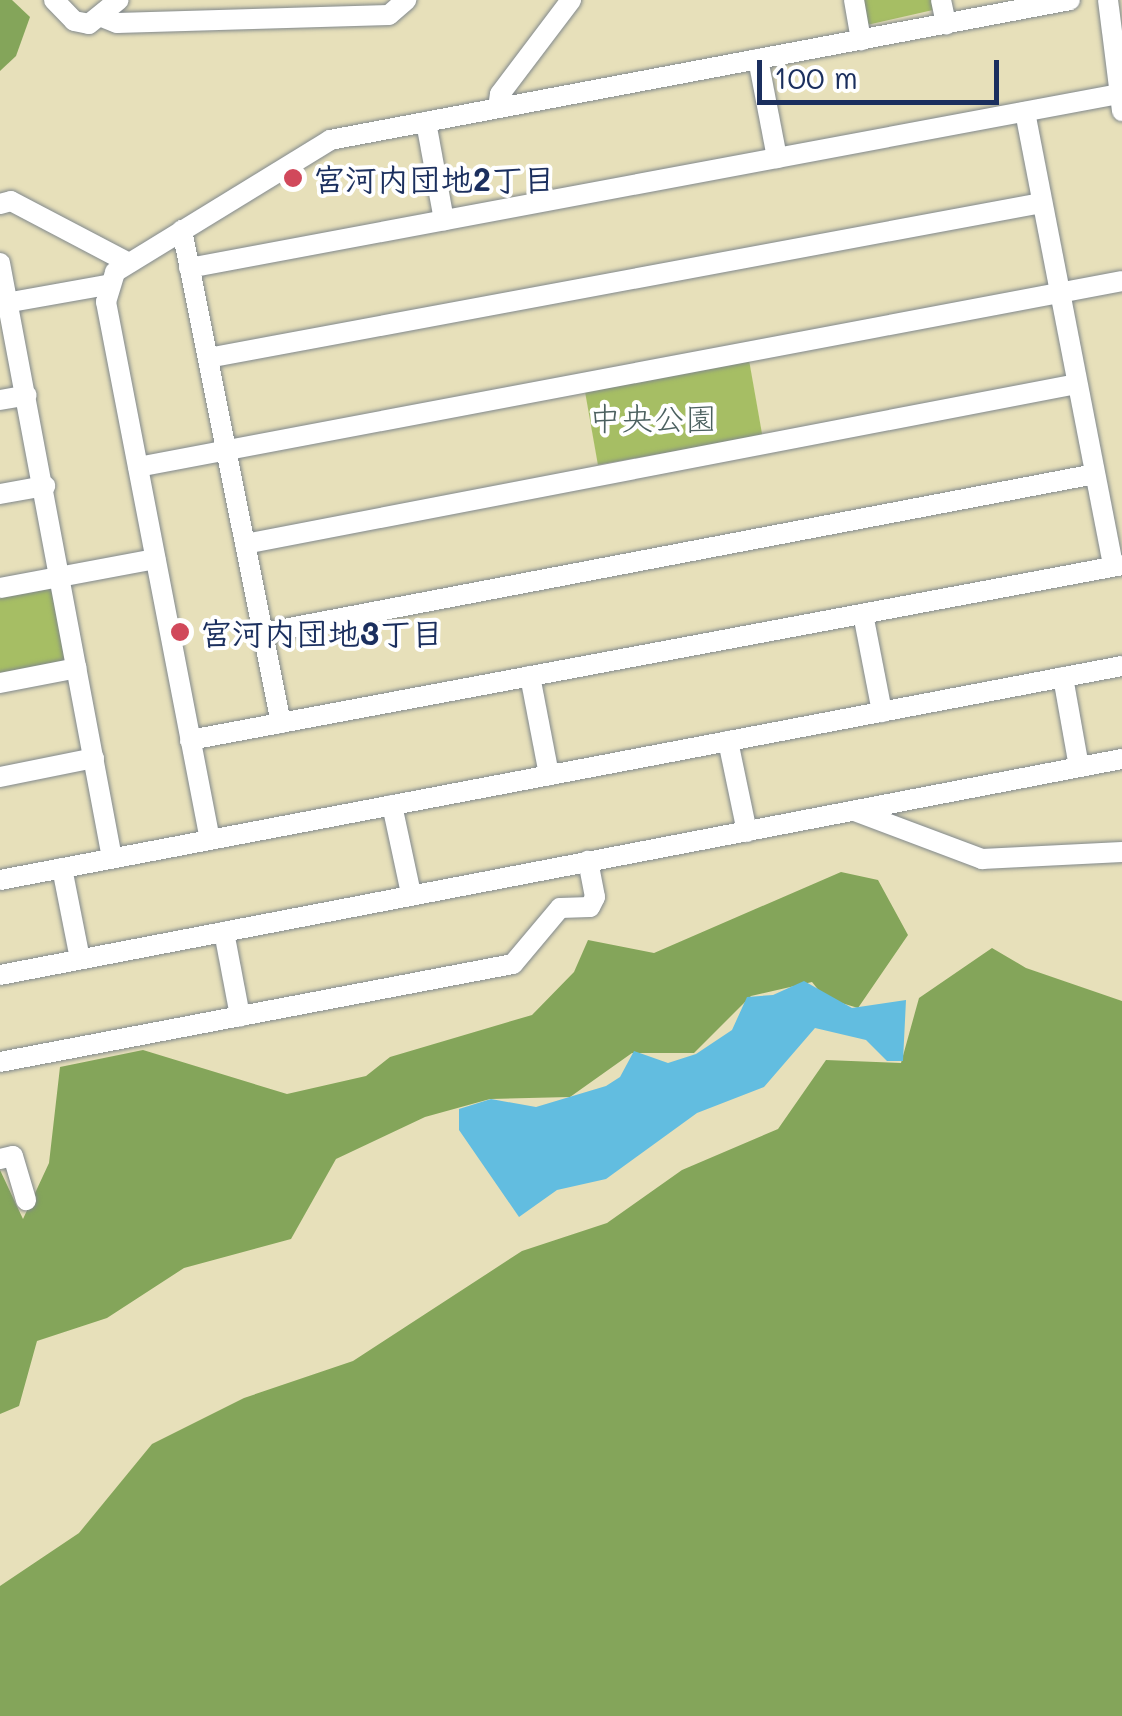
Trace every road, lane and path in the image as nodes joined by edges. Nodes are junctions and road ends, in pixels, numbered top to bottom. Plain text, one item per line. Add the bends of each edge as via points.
1 (54, 0) edge
2 (119, 0) edge
3 (406, 0) edge
4 (571, 0) edge
5 (854, 0) edge
6 (942, 0) edge
7 (1070, 0) edge
8 (1108, 0) edge
9 (102, 17) junction
10 (946, 24) junction
11 (862, 40) junction
12 (758, 59) junction
13 (1120, 102) edge
14 (498, 108) junction
15 (1026, 112) junction
16 (426, 122) junction
17 (777, 158) junction
18 (1042, 202) junction
19 (0, 204) edge
20 (444, 220) junction
21 (182, 230) junction
22 (129, 263) junction
23 (0, 264) edge
24 (190, 268) junction
25 (1122, 281) edge
26 (107, 285) junction
27 (1060, 293) junction
28 (4, 303) edge
29 (208, 358) junction
30 (1078, 384) junction
31 (27, 395) junction
32 (0, 400) edge
33 (226, 450) junction
34 (138, 467) junction
35 (1095, 474) junction
36 (45, 486) junction
37 (0, 494) edge
38 (245, 544) junction
39 (155, 558) junction
40 (1118, 566) edge
41 (60, 577) junction
42 (0, 588) edge
43 (863, 614) junction
44 (263, 633) junction
45 (1122, 666) edge
46 (77, 668) junction
47 (530, 676) junction
48 (1063, 677) junction
49 (0, 683) edge
50 (882, 712) junction
51 (281, 723) junction
52 (190, 740) junction
53 (728, 741) junction
54 (94, 758) junction
55 (1122, 759) edge
56 (1079, 767) junction
57 (550, 775) junction
58 (0, 777) edge
59 (392, 805) junction
60 (855, 812) junction
61 (747, 832) junction
62 (210, 840) junction
63 (1122, 852) edge
64 (112, 858) junction
65 (588, 861) junction
66 (62, 868) junction
67 (0, 880) edge
68 (411, 894) junction
69 (224, 932) junction
70 (80, 960) junction
71 (0, 975) edge
72 (240, 1016) junction
73 (0, 1062) edge
74 (0, 1159) edge
75 (26, 1200) dead end

1 - 9 street via 74,21
2 - 9 street
3 - 9 street via 389,16 117,23
4 - 14 street via 500,94
5 - 11 street
6 - 10 street
7 - 10 street
8 - 13 street
10 - 11 street
11 - 12 street
12 - 14 street
12 - 17 street
13 - 15 street
14 - 16 street
15 - 17 street
15 - 18 street
16 - 20 street
16 - 21 street via 330,140
17 - 20 street
18 - 27 street
18 - 29 street
19 - 22 street via 11,201
20 - 24 street
21 - 22 street
21 - 24 street
22 - 26 street
23 - 28 street
24 - 29 street
25 - 27 street
26 - 28 street
26 - 34 street
27 - 30 street
27 - 33 street
28 - 31 street
29 - 33 street
30 - 35 street
30 - 38 street
31 - 32 street
31 - 36 street
33 - 34 street
33 - 38 street
34 - 39 street
35 - 40 street
35 - 44 street
36 - 37 street
36 - 41 street
38 - 44 street
39 - 41 street
39 - 52 street
40 - 43 street
41 - 42 street
41 - 46 street
43 - 47 street
43 - 50 street
44 - 51 street
45 - 48 street
46 - 49 street
46 - 54 street
47 - 51 street
47 - 57 street
48 - 50 street
48 - 56 street
50 - 53 street
51 - 52 street
52 - 62 street
53 - 57 street
53 - 61 street
54 - 58 street
54 - 64 street
55 - 56 street
56 - 60 street
57 - 59 street
59 - 62 street
59 - 68 street
60 - 61 street
60 - 63 street via 982,859
61 - 65 street
62 - 64 street
64 - 66 street
65 - 68 street
65 - 72 street via 595,897 590,907 560,908 512,964
66 - 67 street
66 - 70 street
68 - 69 street
69 - 70 street
69 - 72 street
70 - 71 street
72 - 73 street
74 - 75 street via 13,1156

